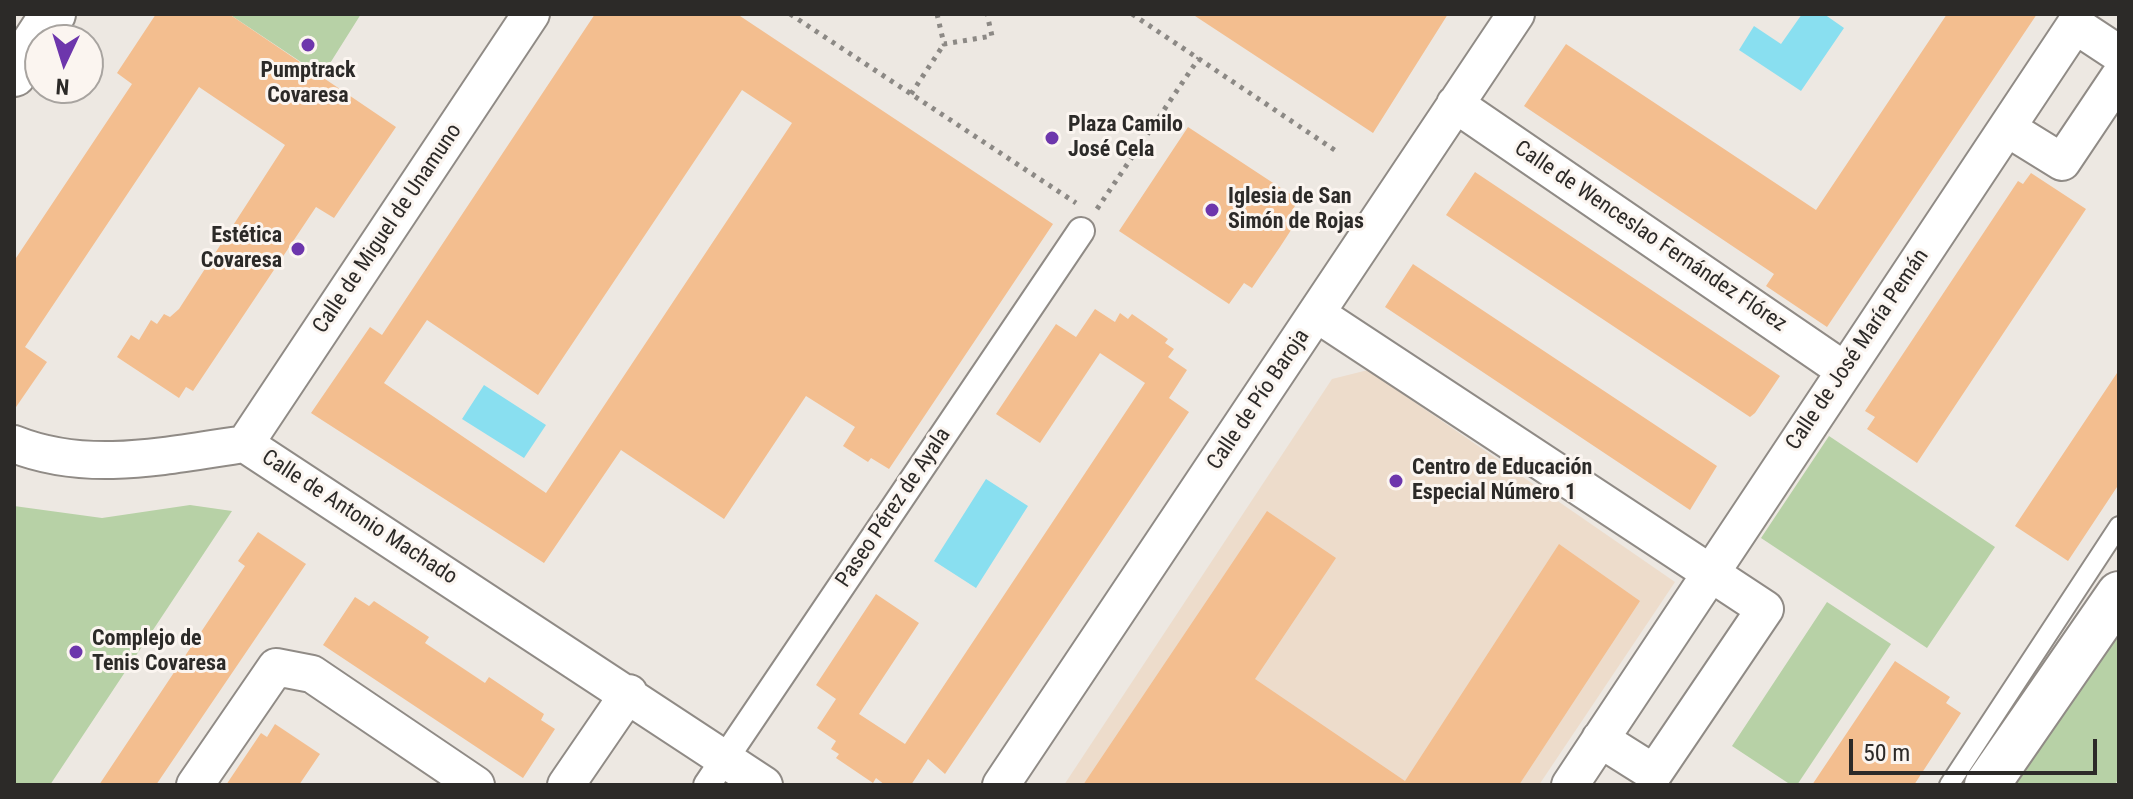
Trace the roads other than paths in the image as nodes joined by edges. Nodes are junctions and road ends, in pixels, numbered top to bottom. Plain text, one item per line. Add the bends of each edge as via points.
1 (53, 14) edge
2 (531, 14) edge
3 (1516, 14) edge
4 (2119, 54) edge
5 (14, 74) edge
6 (2119, 77) edge
7 (1455, 104) junction
8 (2007, 128) junction
9 (1085, 218) road end
10 (1317, 314) junction
11 (1844, 370) junction
12 (14, 444) edge
13 (245, 444) junction
14 (2119, 526) edge
15 (1710, 573) junction
16 (2119, 594) edge
17 (629, 693) junction
18 (1600, 739) junction
19 (715, 772) edge
20 (195, 785) edge
21 (476, 785) edge
22 (566, 785) edge
23 (764, 785) edge
24 (1001, 785) edge
25 (1570, 785) edge
26 (1949, 785) edge
27 (1987, 785) edge

1 - 5 street
2 - 13 street, Calle de Miguel de Unamuno
3 - 7 street, Calle de Pío Baroja
4 - 8 street, Calle de José María Pemán via 2075,25
6 - 8 street via 2062,162
7 - 10 street, Calle de Pío Baroja
7 - 11 street, Calle de Wenceslao Fernández Flórez
8 - 11 street, Calle de José María Pemán
9 - 19 street, Paseo Pérez de Ayala
10 - 15 street
10 - 24 street, Calle de Pío Baroja
11 - 15 street, Calle de José María Pemán
12 - 13 street, Calle de Antonio Machado via 46,457 120,462
13 - 17 street, Calle de Antonio Machado
14 - 26 lane
15 - 18 street, Calle de José María Pemán
15 - 18 street via 1765,609 1654,773
16 - 27 street
17 - 19 street, Calle de Antonio Machado
17 - 22 street
18 - 25 street, Calle de José María Pemán
19 - 23 street, Calle de Antonio Machado
20 - 21 street via 276,667 312,674

